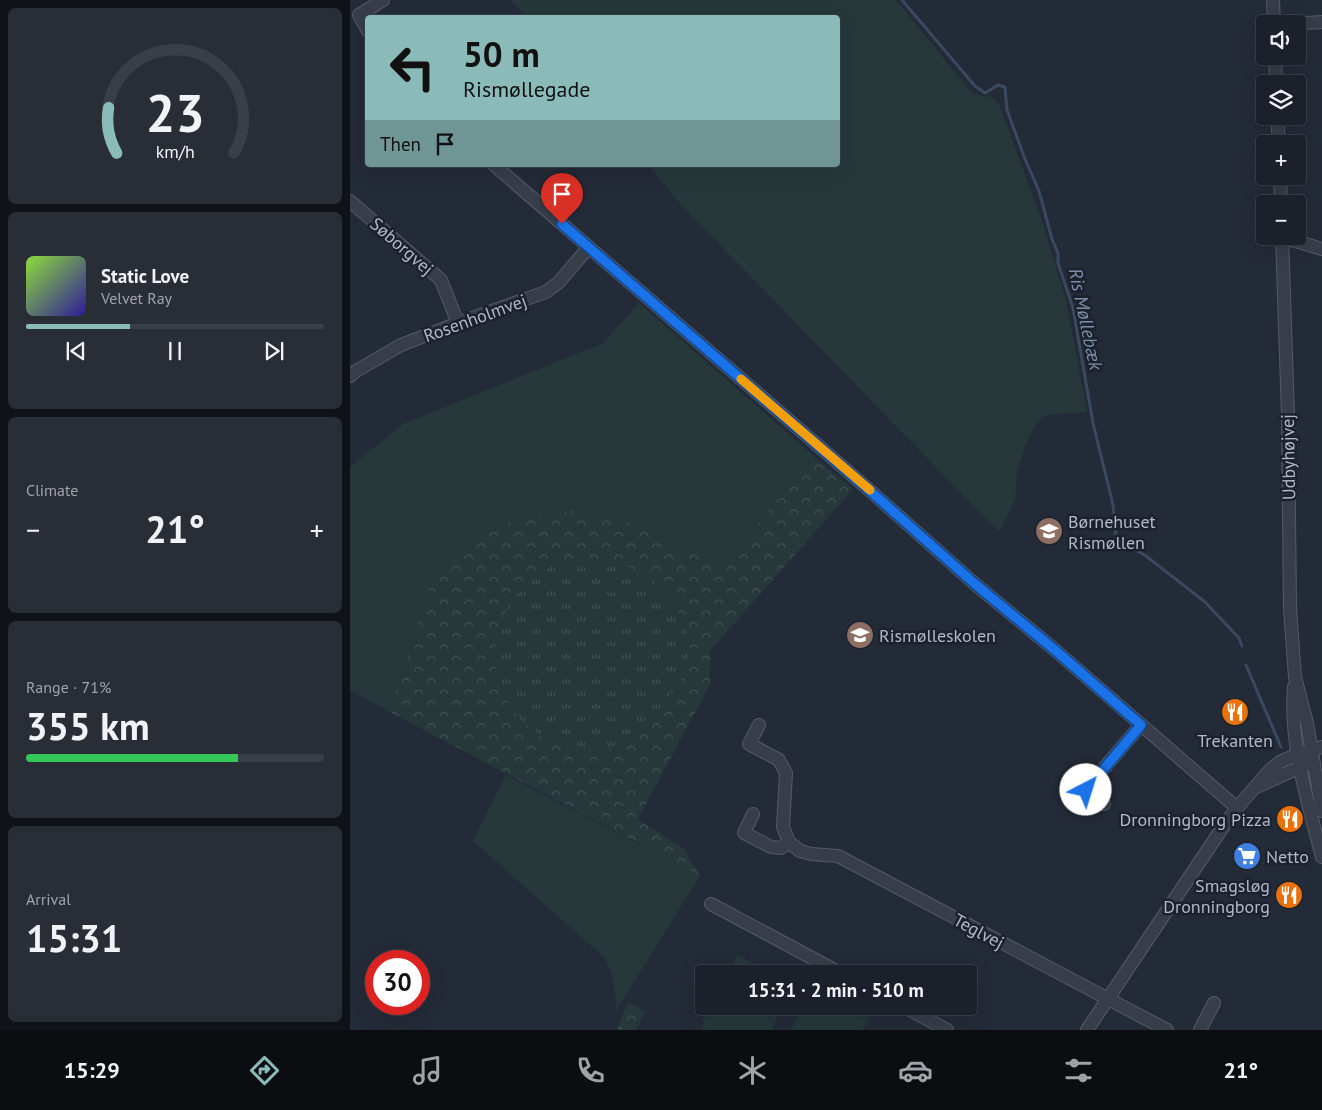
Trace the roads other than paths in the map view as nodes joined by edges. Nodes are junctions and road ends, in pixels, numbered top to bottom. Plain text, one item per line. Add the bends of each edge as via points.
1 (383, 0) edge
2 (1272, 0) edge
3 (1273, 15) edge
4 (1322, 22) edge
5 (1306, 23) edge
6 (365, 26) edge
7 (496, 167) edge
8 (350, 201) edge
9 (1306, 244) edge
10 (1282, 245) edge
11 (589, 247) junction
12 (1322, 249) edge
13 (458, 323) junction
14 (352, 370) edge
15 (1295, 677) junction
16 (759, 725) dead end
17 (1141, 725) junction
18 (1317, 754) edge
19 (1300, 760) junction
20 (1104, 804) dead end
21 (1237, 808) junction
22 (1322, 810) edge
23 (753, 814) dead end
24 (789, 842) junction
25 (1322, 856) edge
26 (711, 904) dead end
27 (825, 965) edge
28 (1108, 999) junction
29 (1214, 1003) dead end
30 (919, 1015) edge
31 (947, 1030) edge
32 (1086, 1030) edge
33 (1167, 1030) edge
34 (1200, 1030) edge

1 - 6 street via 359,15
2 - 3 street
4 - 5 street
7 - 11 street
8 - 13 street, Søborgvej via 441,280
9 - 12 street
10 - 15 street, Udbyhøjvej via 1290,609
11 - 13 street, Rosenholmvej via 546,292
11 - 17 street
13 - 14 street, Rosenholmvej via 401,345
15 - 18 street, Udbyhøjvej
15 - 19 street, Udbyhøjvej via 1292,707
16 - 24 street via 749,744 779,760 786,773 783,827
17 - 20 street via 1086,790
17 - 21 street
18 - 19 street
18 - 22 street, Udbyhøjvej
19 - 21 street via 1255,788
19 - 25 street, Udbyhøjvej via 1305,794
21 - 28 street
23 - 24 street via 744,833 771,847 781,848
24 - 28 street, Teglvej via 810,854 838,856
26 - 27 street
28 - 32 street
28 - 33 street, Teglvej
29 - 34 street
30 - 31 street

